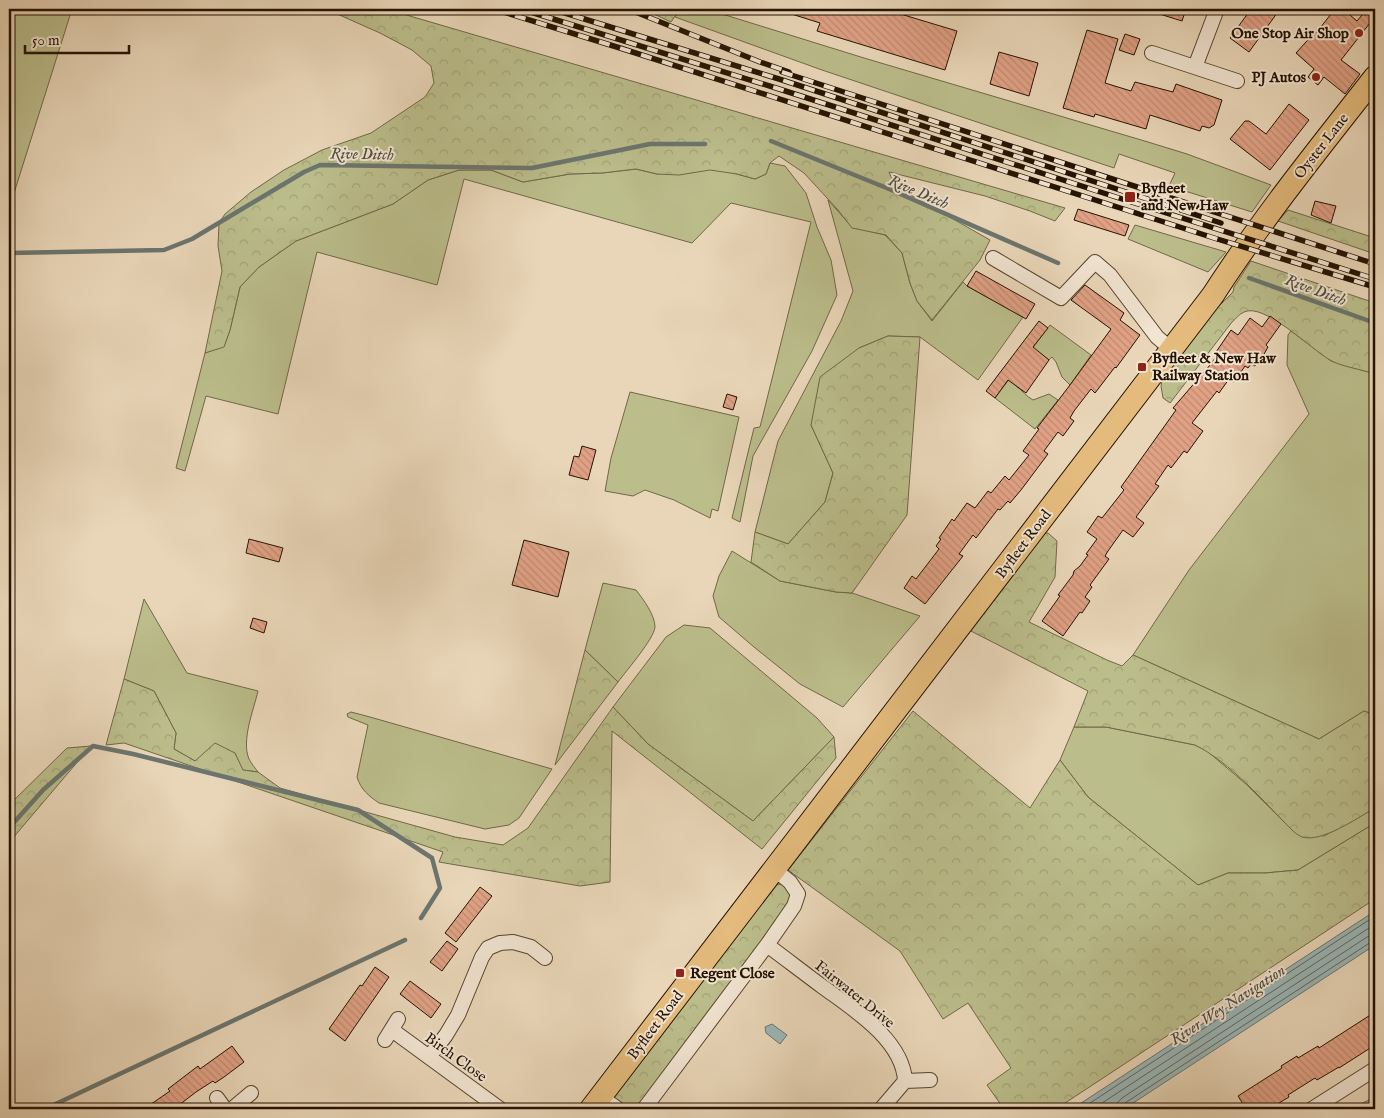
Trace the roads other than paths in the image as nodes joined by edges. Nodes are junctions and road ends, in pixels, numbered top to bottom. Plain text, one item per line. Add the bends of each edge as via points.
1 (1217, 9) edge
2 (1152, 53) dead end
3 (1195, 67) junction
4 (1375, 77) edge
5 (1238, 81) dead end
6 (1268, 216) joint
7 (993, 258) dead end
8 (1171, 349) junction
9 (774, 869) junction
10 (767, 945) junction
11 (545, 956) dead end
12 (392, 1030) dead end
13 (429, 1057) junction
14 (1375, 1069) edge
15 (930, 1080) dead end
16 (905, 1081) junction
17 (251, 1093) dead end
18 (603, 1105) edge
19 (232, 1109) edge
20 (500, 1109) edge
21 (644, 1109) edge
22 (881, 1109) edge
23 (1312, 1109) edge

1 - 3 street
2 - 3 street
3 - 5 street
4 - 6 main road, Oyster Lane
6 - 8 main road, Byfleet Road
7 - 8 street via 1061,298 1095,262 1110,275 1157,337
8 - 9 main road, Byfleet Road
9 - 10 street via 790,882 798,894 794,906
9 - 18 main road, Byfleet Road
10 - 16 street, Fairwater Drive via 867,1021 900,1059
10 - 21 street
11 - 13 street via 513,942 488,948 458,1014
12 - 13 street, Birch Close
13 - 20 street, Birch Close
14 - 23 street
15 - 16 street
16 - 22 street
17 - 19 street

